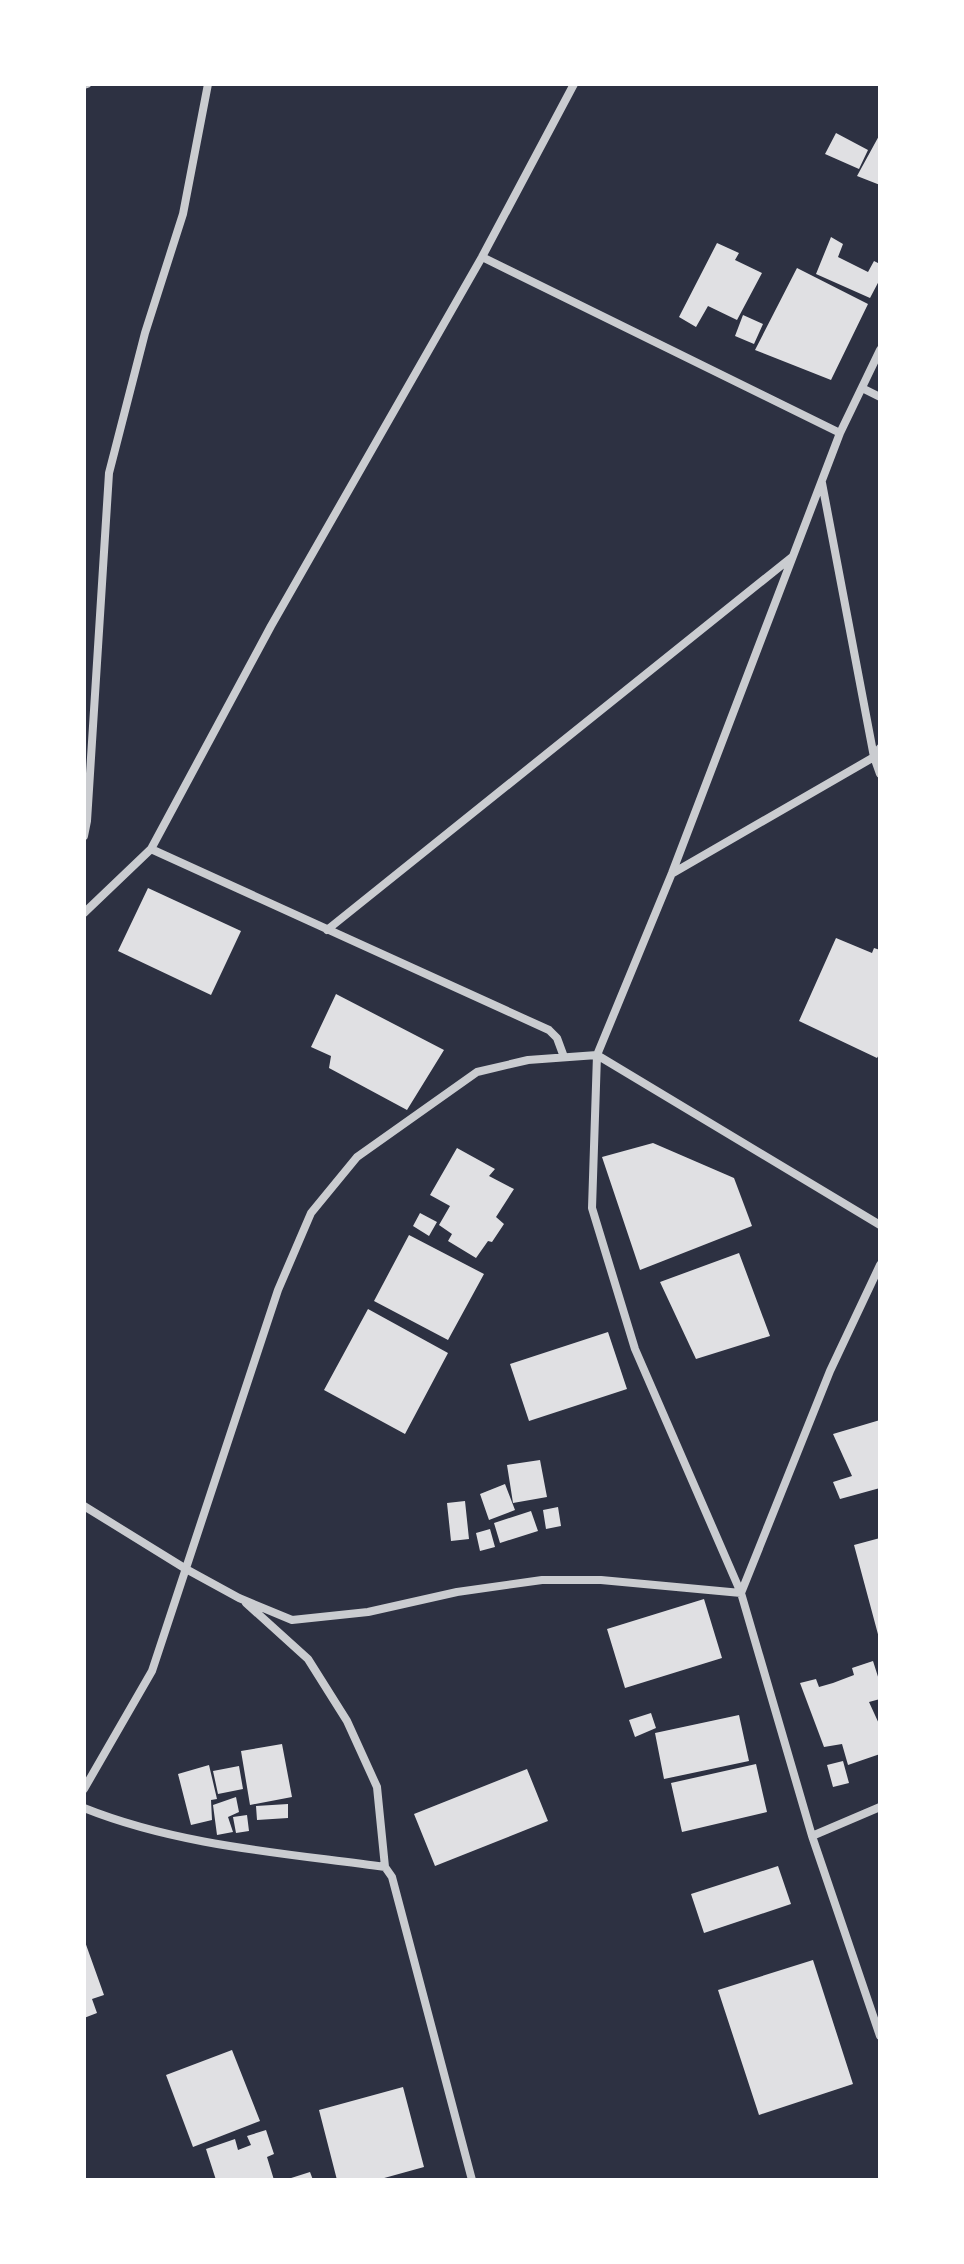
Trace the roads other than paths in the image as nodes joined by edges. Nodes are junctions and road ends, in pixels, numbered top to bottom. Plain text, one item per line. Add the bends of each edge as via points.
1 (208, 84) edge
2 (574, 84) edge
3 (482, 257) junction
4 (880, 350) edge
5 (862, 388) junction
6 (880, 397) edge
7 (840, 433) junction
8 (822, 481) junction
9 (793, 557) junction
10 (880, 748) edge
11 (874, 757) junction
12 (880, 774) edge
13 (86, 820) edge
14 (84, 836) edge
15 (151, 849) junction
16 (672, 873) junction
17 (84, 913) edge
18 (327, 930) junction
19 (597, 1055) junction
20 (564, 1057) junction
21 (880, 1225) edge
22 (880, 1265) edge
23 (84, 1506) edge
24 (186, 1569) junction
25 (741, 1593) junction
26 (239, 1598) junction
27 (84, 1789) edge
28 (880, 1807) edge
29 (84, 1808) edge
30 (812, 1836) junction
31 (385, 1867) junction
32 (880, 2036) edge
33 (472, 2180) edge

1 - 13 street via 183,214 109,473
2 - 3 street
3 - 7 street
3 - 15 street via 271,626
4 - 5 street
5 - 6 street
5 - 7 street
7 - 8 street
8 - 9 street
8 - 11 street
9 - 16 street
9 - 18 street
10 - 11 street
11 - 12 street
11 - 16 street
13 - 14 street
15 - 17 street
15 - 18 street
16 - 19 street
18 - 20 street via 549,1030
19 - 20 street
19 - 21 street
19 - 25 street via 592,1208 635,1349
20 - 24 street via 477,1072 357,1157 311,1213 278,1290
22 - 25 street via 830,1371
23 - 24 street
24 - 26 street
24 - 27 street via 152,1671
25 - 26 street via 542,1580 368,1612 292,1620
25 - 30 street
26 - 31 street via 308,1659 347,1721 377,1787
28 - 30 street
29 - 31 street via 123,1823 209,1842
30 - 32 street
31 - 33 street via 392,1877

